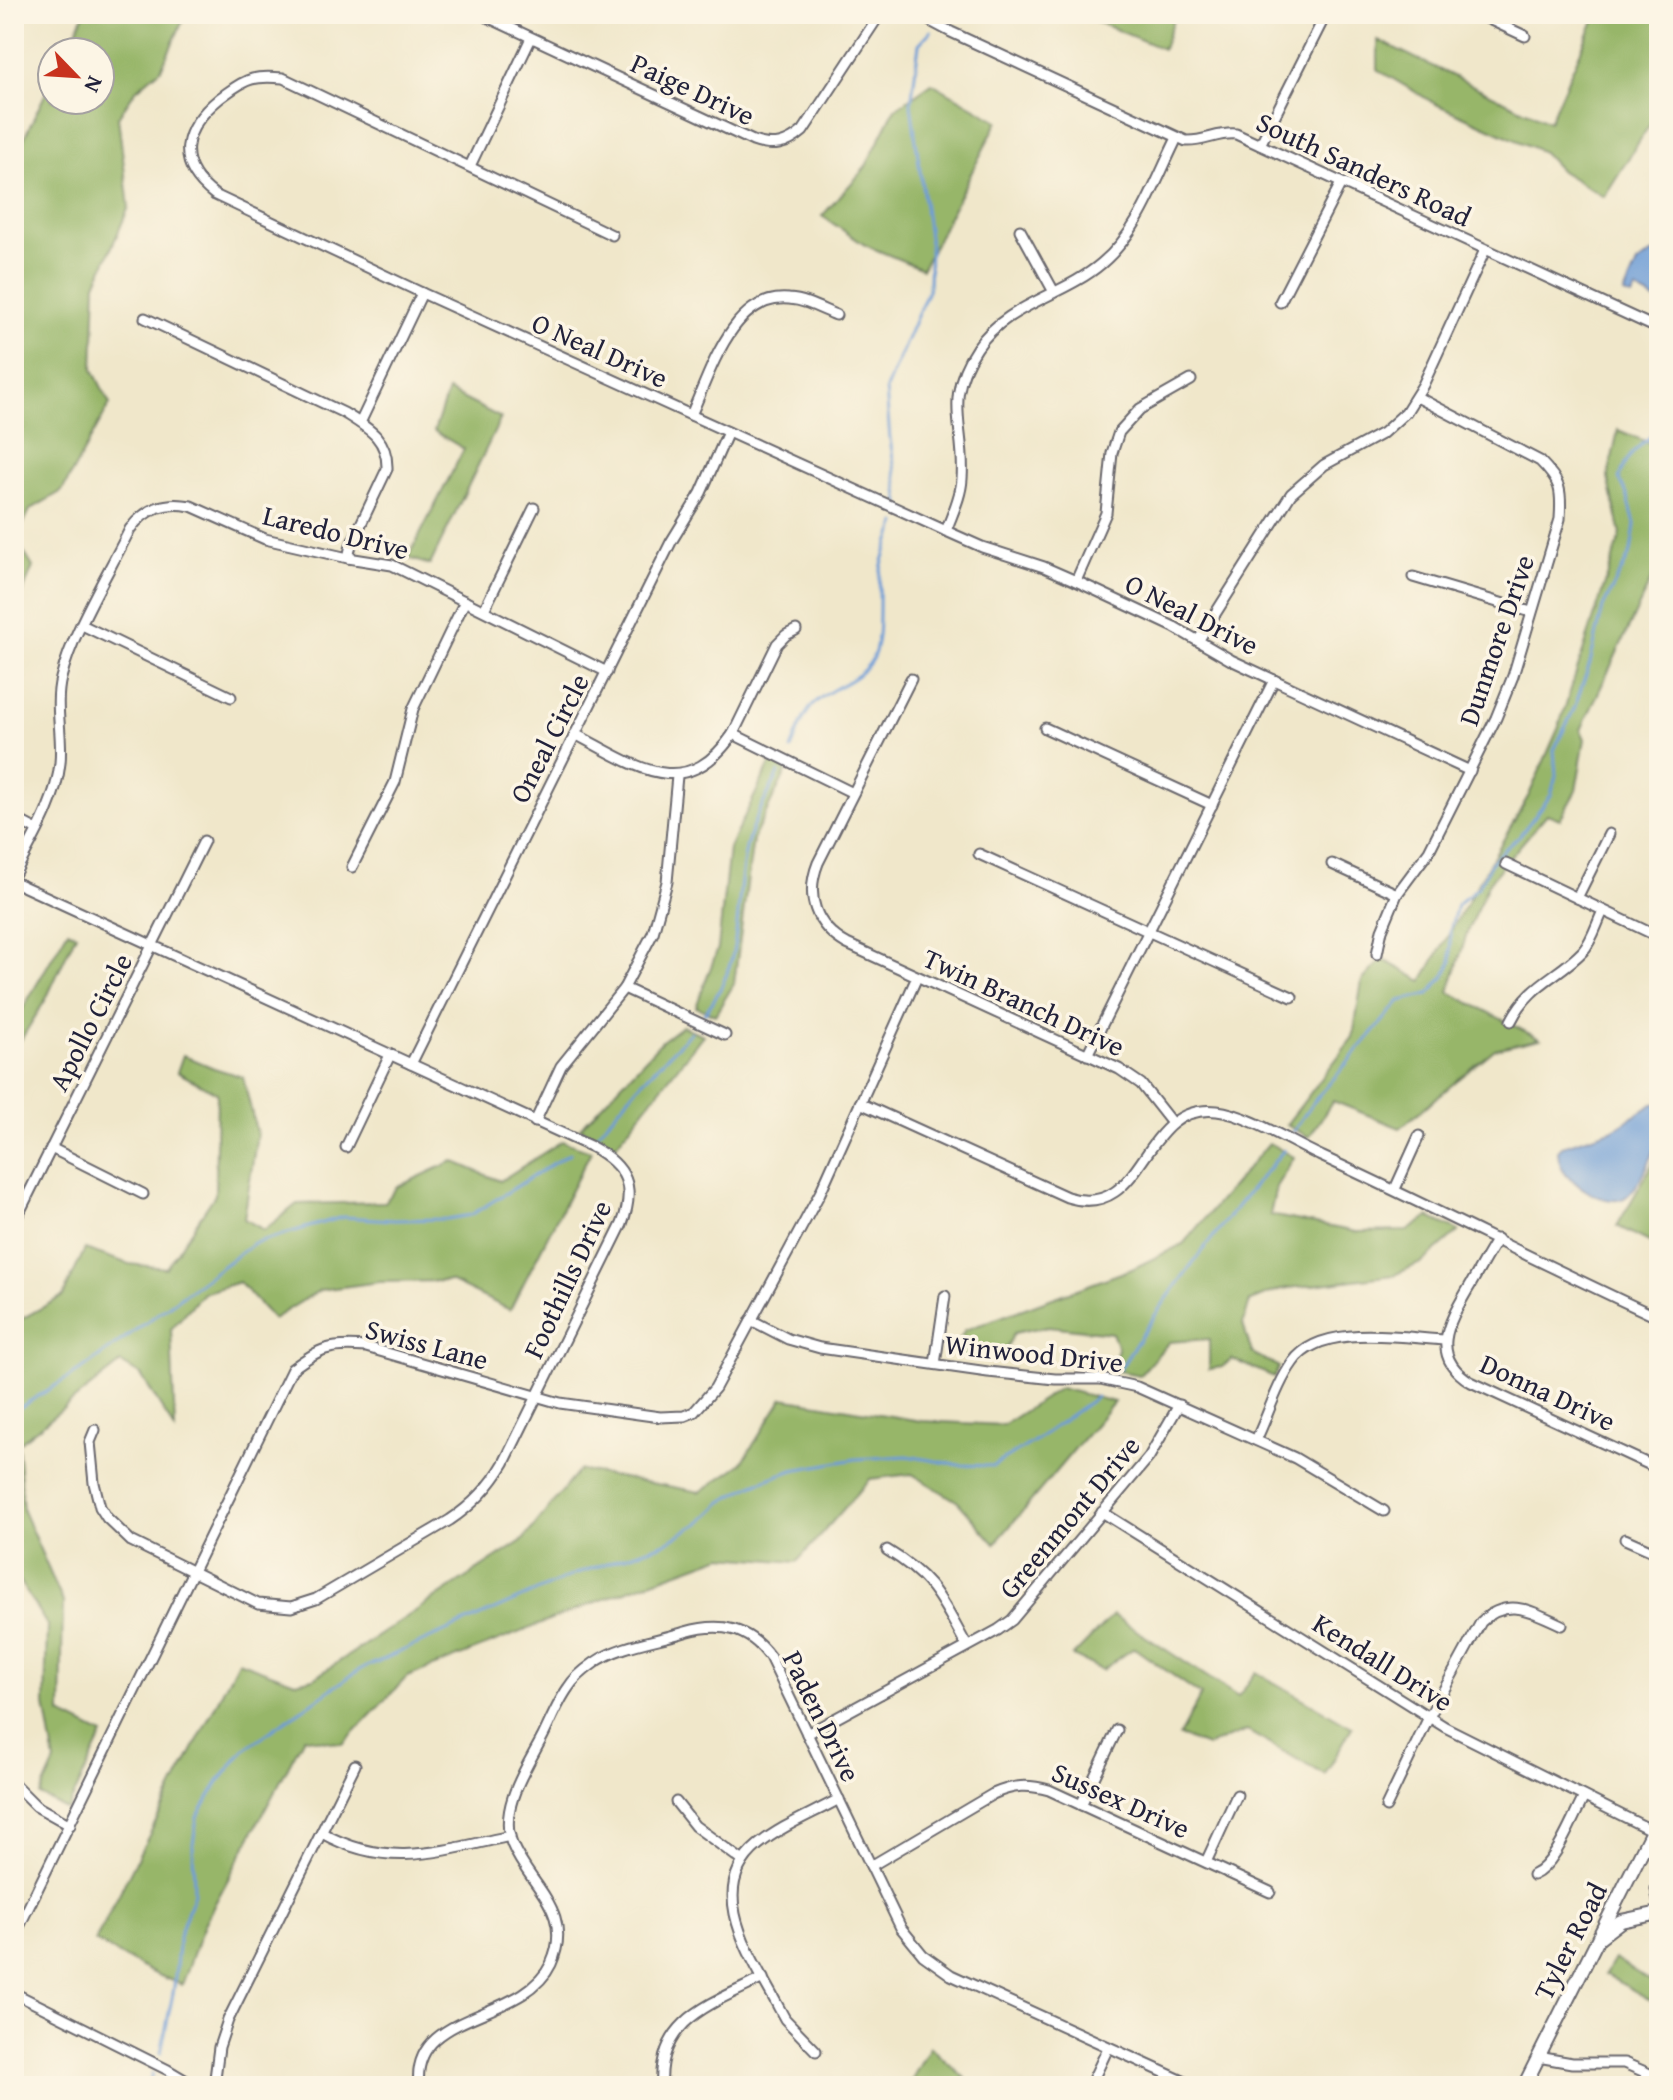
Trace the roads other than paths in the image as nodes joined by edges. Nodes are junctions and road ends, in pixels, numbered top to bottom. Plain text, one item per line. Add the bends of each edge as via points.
1 (481, 14) edge
2 (880, 14) edge
3 (917, 14) edge
4 (1326, 14) edge
5 (1478, 14) edge
6 (1525, 36) dead end
7 (531, 38) junction
8 (1177, 138) junction
9 (1260, 145) junction
10 (470, 166) junction
11 (1341, 183) junction
12 (1020, 230) dead end
13 (612, 235) dead end
14 (1485, 250) junction
15 (1054, 292) junction
16 (422, 293) junction
17 (1280, 302) dead end
18 (836, 315) dead end
19 (145, 318) dead end
20 (1659, 329) edge
21 (1191, 380) dead end
22 (1417, 397) junction
23 (691, 415) junction
24 (360, 423) junction
25 (728, 432) junction
26 (534, 508) dead end
27 (946, 531) junction
28 (348, 558) junction
29 (1413, 577) dead end
30 (1076, 581) junction
31 (465, 601) junction
32 (484, 610) junction
33 (1531, 612) junction
34 (82, 625) junction
35 (796, 630) dead end
36 (1198, 641) junction
37 (607, 672) junction
38 (911, 679) dead end
39 (1274, 680) junction
40 (231, 697) dead end
41 (1045, 728) dead end
42 (575, 734) junction
43 (733, 734) junction
44 (1470, 771) junction
45 (677, 776) junction
46 (853, 793) junction
47 (1212, 805) junction
48 (14, 818) edge
49 (37, 830) junction
50 (1609, 834) dead end
51 (204, 841) dead end
52 (979, 854) dead end
53 (1332, 864) dead end
54 (1506, 864) dead end
55 (352, 867) dead end
56 (14, 875) edge
57 (14, 882) edge
58 (1397, 894) junction
59 (1577, 898) junction
60 (1603, 911) junction
61 (1147, 931) junction
62 (1659, 937) edge
63 (152, 946) junction
64 (1377, 954) dead end
65 (917, 977) junction
66 (624, 988) junction
67 (1292, 997) dead end
68 (1511, 1021) dead end
69 (725, 1035) dead end
70 (390, 1055) junction
71 (1087, 1055) junction
72 (411, 1064) junction
73 (860, 1103) junction
74 (535, 1122) junction
75 (1171, 1122) junction
76 (1419, 1136) dead end
77 (346, 1147) dead end
78 (51, 1148) junction
79 (1395, 1189) junction
80 (143, 1194) dead end
81 (14, 1223) edge
82 (1497, 1239) junction
83 (945, 1296) dead end
84 (1659, 1318) edge
85 (751, 1320) junction
86 (1445, 1340) junction
87 (935, 1364) junction
88 (536, 1396) junction
89 (1179, 1405) junction
90 (95, 1430) dead end
91 (1256, 1440) junction
92 (1659, 1469) edge
93 (1384, 1511) dead end
94 (1102, 1512) junction
95 (1625, 1539) dead end
96 (887, 1550) dead end
97 (1659, 1554) edge
98 (194, 1573) junction
99 (1562, 1625) dead end
100 (967, 1646) junction
101 (1429, 1717) junction
102 (1117, 1730) dead end
103 (807, 1734) junction
104 (355, 1765) dead end
105 (14, 1784) edge
106 (1237, 1795) dead end
107 (1584, 1797) junction
108 (839, 1799) junction
109 (676, 1802) dead end
110 (1081, 1805) junction
111 (1386, 1807) dead end
112 (1659, 1817) edge
113 (70, 1825) junction
114 (1656, 1832) edge
115 (322, 1833) junction
116 (510, 1836) junction
117 (743, 1861) junction
118 (1206, 1862) junction
119 (871, 1866) junction
120 (1659, 1870) edge
121 (1533, 1875) dead end
122 (1270, 1892) dead end
123 (1659, 1906) edge
124 (1659, 1913) edge
125 (14, 1937) edge
126 (1598, 1939) junction
127 (763, 1978) junction
128 (14, 1993) edge
129 (1108, 2048) junction
130 (816, 2051) dead end
131 (1538, 2057) junction
132 (1659, 2078) edge
133 (195, 2086) edge
134 (214, 2086) edge
135 (419, 2086) edge
136 (662, 2086) edge
137 (1090, 2086) edge
138 (1194, 2086) edge
139 (1524, 2086) edge

1 - 7 street, Paige Drive
2 - 7 street, Paige Drive via 803,131 772,146
3 - 8 street, South Sanders Road
4 - 9 street
5 - 6 street
7 - 10 street
8 - 9 street, South Sanders Road via 1193,142 1231,133
8 - 15 street via 1122,243 1100,265
9 - 11 street, South Sanders Road
10 - 13 street, O Neal Drive
10 - 16 street, O Neal Drive via 283,78 241,83 204,111 193,128 188,147 191,167 215,195
11 - 14 street, South Sanders Road
11 - 17 street
12 - 15 street
14 - 20 street, South Sanders Road
14 - 22 street
15 - 27 street via 996,327 964,374 957,407 962,478
16 - 23 street, O Neal Drive
16 - 24 street
18 - 23 street via 792,299 773,299 751,308 735,324
19 - 24 street
21 - 30 street via 1140,409 1119,432 1106,513
22 - 33 street, Dunmore Drive via 1540,461 1554,475 1562,492 1560,519
22 - 36 street via 1395,425 1324,465 1291,494
23 - 25 street, O Neal Drive
24 - 28 street via 380,439 387,469
25 - 27 street, O Neal Drive
25 - 37 street, Oneal Circle
26 - 32 street
27 - 30 street, O Neal Drive
28 - 31 street, Laredo Drive via 392,565
28 - 34 street, Laredo Drive via 265,539 191,506 158,506 130,529
29 - 33 street
30 - 36 street, O Neal Drive
31 - 32 street, Laredo Drive
31 - 55 street via 413,709 395,782
32 - 37 street, Laredo Drive
33 - 44 street, Dunmore Drive via 1507,690
34 - 40 street
34 - 49 street, Laredo Drive via 61,678 60,768
35 - 43 street via 777,644
36 - 39 street, O Neal Drive
37 - 42 street, Oneal Circle
38 - 46 street, Twin Branch Drive
39 - 44 street, O Neal Drive
39 - 47 street
41 - 47 street
42 - 45 street via 640,767
42 - 72 street, Oneal Circle
43 - 45 street via 707,764
43 - 46 street
44 - 58 street, Dunmore Drive via 1429,851
45 - 66 street via 662,905
46 - 65 street, Twin Branch Drive via 814,875 814,905 837,939
47 - 61 street
48 - 49 street
49 - 56 street, Laredo Drive
50 - 59 street
51 - 63 street, Apollo Circle
52 - 61 street
53 - 58 street
54 - 59 street
57 - 63 street, Foothills Drive
58 - 64 street, Dunmore Drive
59 - 60 street
60 - 62 street
60 - 68 street via 1584,950 1535,987
61 - 67 street
61 - 71 street
63 - 70 street, Foothills Drive
63 - 78 street, Apollo Circle
65 - 71 street, Twin Branch Drive
65 - 73 street, Swiss Lane
66 - 69 street
66 - 74 street via 561,1066
70 - 72 street, Foothills Drive
70 - 77 street
71 - 75 street, Twin Branch Drive via 1132,1076
72 - 74 street, Foothills Drive
73 - 75 street via 1088,1202 1121,1188
73 - 85 street, Swiss Lane via 820,1193
74 - 88 street, Foothills Drive via 605,1154 621,1170 629,1189 622,1224
75 - 79 street via 1196,1111 1228,1113
76 - 79 street
78 - 80 street
78 - 81 street, Apollo Circle
79 - 82 street
82 - 84 street
82 - 86 street via 1453,1314
83 - 87 street
85 - 87 street, Winwood Drive via 812,1346
85 - 88 street, Swiss Lane via 708,1399 684,1416 596,1409
86 - 91 street via 1341,1336 1314,1344 1294,1360
86 - 92 street, Donna Drive via 1463,1377
87 - 89 street, Winwood Drive via 1111,1381
88 - 98 street, Foothills Drive via 494,1479 470,1506 316,1599 291,1607 268,1606
88 - 98 street, Swiss Lane via 366,1347 318,1350 292,1369
89 - 91 street, Winwood Drive
89 - 94 street, Greenmont Drive via 1149,1457
90 - 98 street, Foothills Drive via 90,1442 94,1483 107,1518 131,1541
91 - 93 street, Winwood Drive
94 - 100 street, Greenmont Drive via 1025,1607 998,1630
94 - 101 street, Kendall Drive
95 - 97 street
96 - 100 street via 928,1579
98 - 113 street, Swiss Lane
99 - 101 street via 1522,1608 1495,1611 1481,1622
100 - 103 street, Greenmont Drive
101 - 107 street, Kendall Drive
101 - 111 street
102 - 110 street
103 - 108 street, Paden Drive
103 - 116 street, Paden Drive via 770,1657 754,1638 737,1629 705,1627 610,1654 584,1670 562,1698 517,1787
104 - 115 street
105 - 113 street via 36,1806
106 - 118 street
107 - 114 street, Kendall Drive
107 - 121 street via 1550,1861
108 - 117 street via 767,1839
108 - 119 street, Paden Drive
109 - 117 street via 695,1826
110 - 118 street, Sussex Drive
110 - 119 street, Sussex Drive via 1038,1787 1018,1785
112 - 114 street, Tyler Road
113 - 125 street, Swiss Lane
114 - 126 street, Tyler Road
115 - 116 street via 357,1849 402,1856
115 - 134 street via 228,2020
116 - 135 street via 553,1909 555,1953 537,1985 434,2039 420,2058
117 - 127 street via 732,1897 734,1916
118 - 122 street, Sussex Drive
119 - 129 street, Paden Drive via 907,1937 934,1965
120 - 123 street
124 - 126 street via 1621,1921
126 - 131 street, Tyler Road
127 - 130 street via 785,2019
127 - 136 street via 693,2014 678,2028 666,2050
128 - 133 street
129 - 137 street
129 - 138 street, Paden Drive
131 - 132 street via 1624,2063
131 - 139 street, Tyler Road

